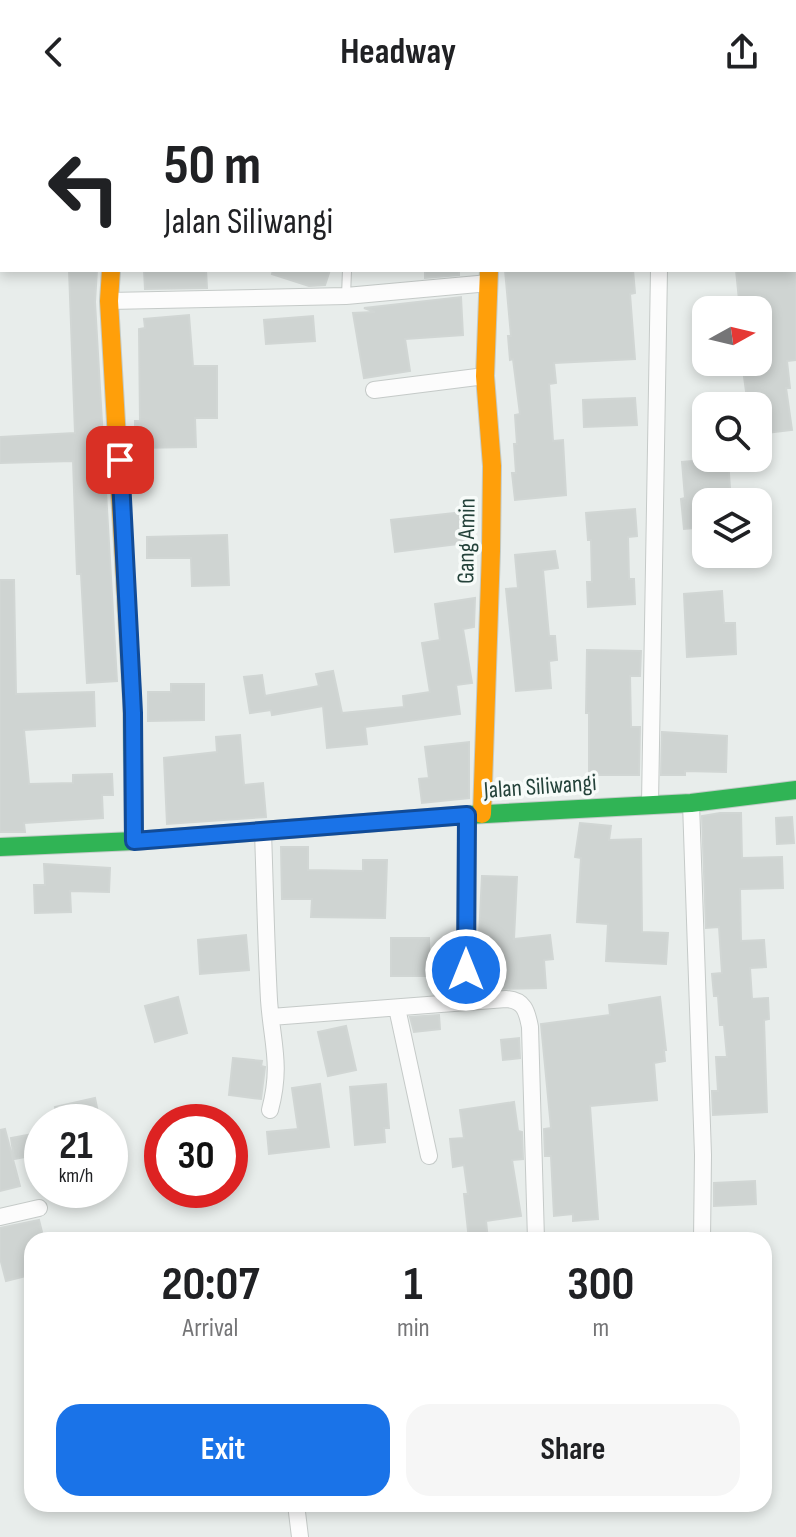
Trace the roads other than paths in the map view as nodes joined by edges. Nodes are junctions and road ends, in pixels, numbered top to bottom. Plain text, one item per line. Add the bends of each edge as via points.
1 (111, 272) edge
2 (347, 272) edge
3 (659, 272) edge
4 (489, 276) edge
5 (346, 296) junction
6 (109, 301) junction
7 (485, 376) junction
8 (374, 390) dead end
9 (796, 790) edge
10 (650, 803) junction
11 (691, 803) junction
12 (474, 814) junction
13 (263, 832) junction
14 (134, 841) junction
15 (0, 847) edge
16 (465, 1001) junction
17 (397, 1008) junction
18 (271, 1017) junction
19 (270, 1110) dead end
20 (429, 1156) dead end
21 (39, 1208) dead end
22 (0, 1217) edge
23 (536, 1232) edge
24 (702, 1232) edge
25 (297, 1512) edge
26 (300, 1537) edge

1 - 6 street
2 - 5 lane
3 - 10 street
4 - 5 street
4 - 7 street, Gang Amin
5 - 6 street
6 - 14 street via 133,713
7 - 8 street
7 - 12 street, Gang Amin via 491,551
9 - 11 street, Jalan Siliwangi
10 - 11 street, Jalan Siliwangi
10 - 12 street, Jalan Siliwangi
11 - 24 street
12 - 13 street, Jalan Siliwangi
12 - 16 street
13 - 14 street, Jalan Siliwangi
13 - 18 street
14 - 15 street, Jalan Siliwangi
16 - 17 street
16 - 23 street via 516,999 527,1013
17 - 18 street
17 - 20 street
18 - 19 street via 277,1057
21 - 22 street
25 - 26 street

